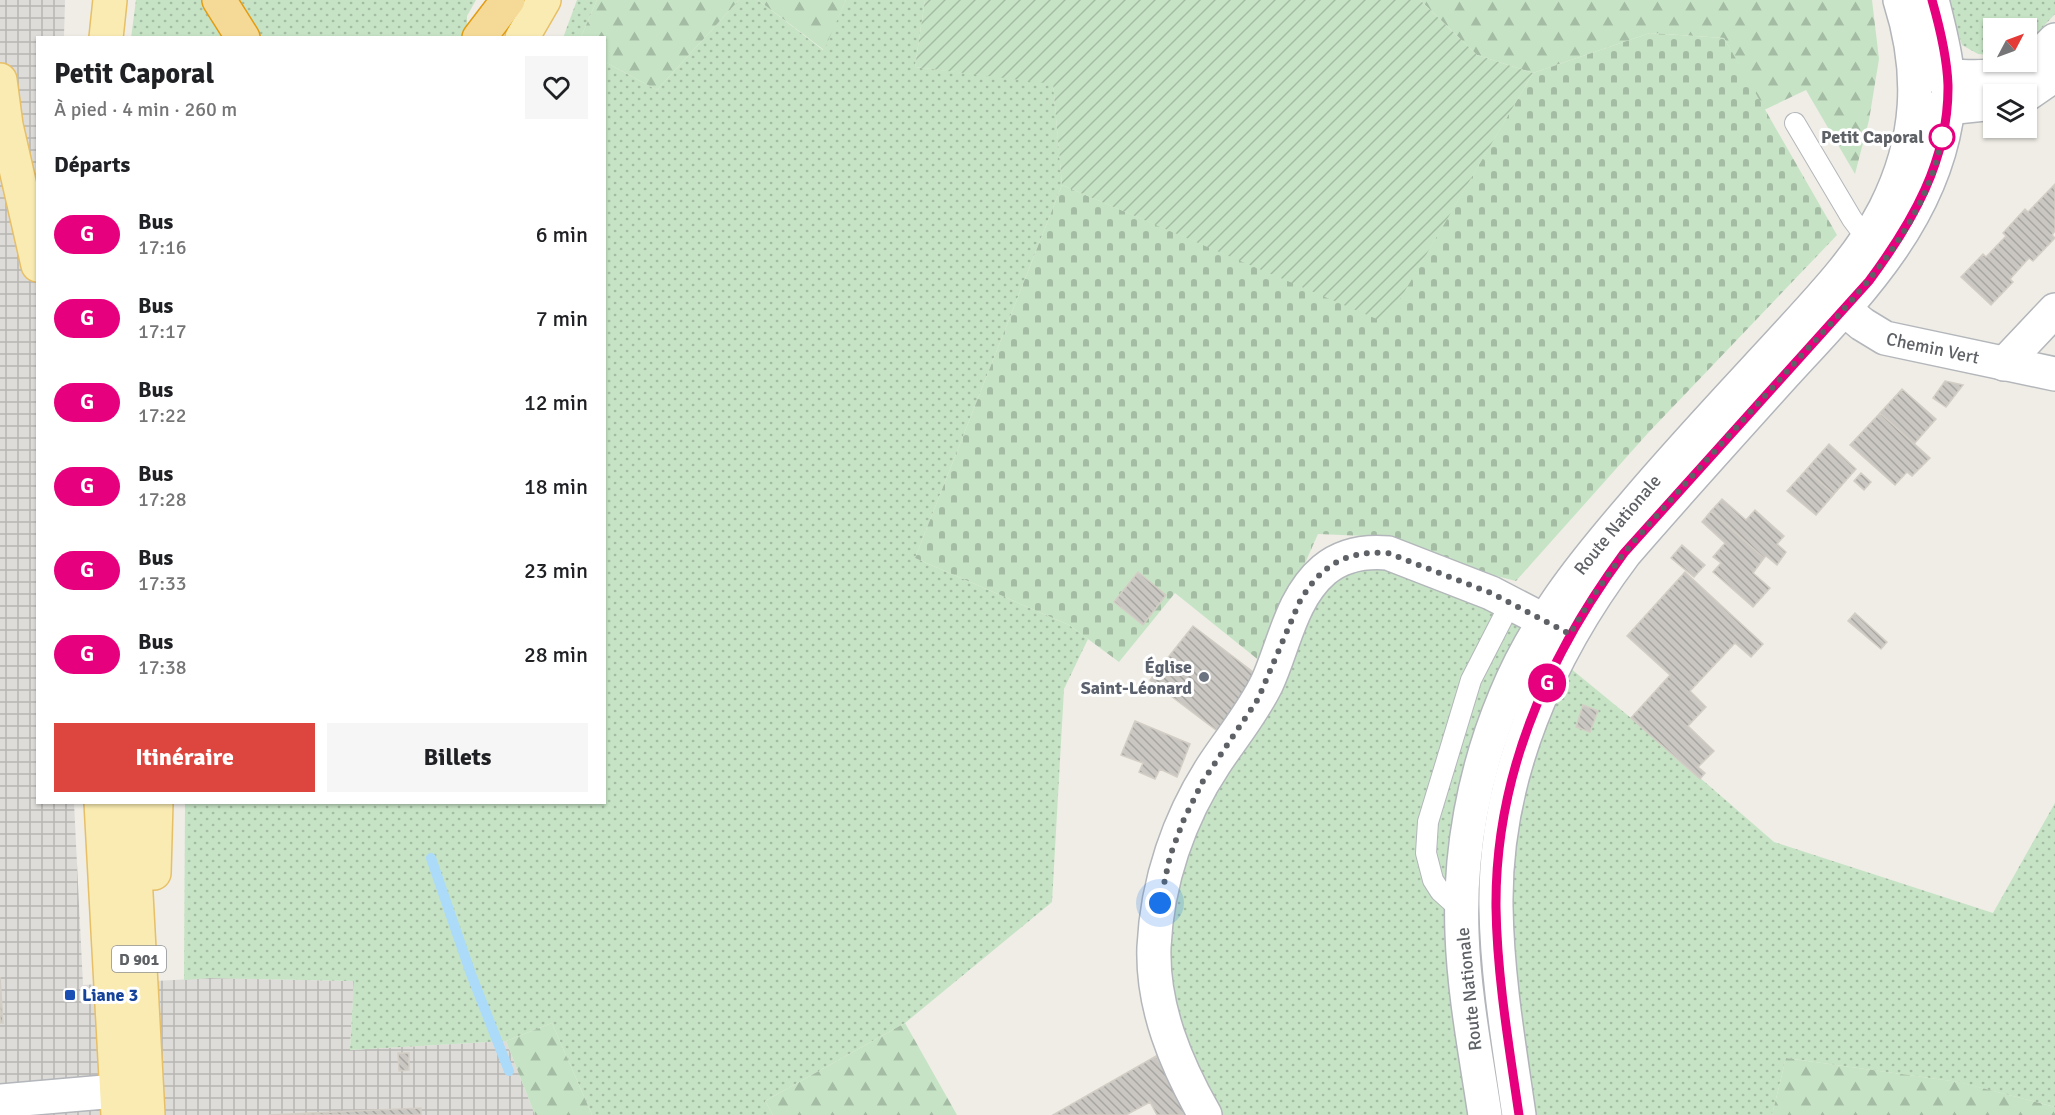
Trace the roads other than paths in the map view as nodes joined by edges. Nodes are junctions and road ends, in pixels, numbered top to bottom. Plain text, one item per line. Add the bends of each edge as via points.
1 (110, 0) edge
2 (219, 0) edge
3 (508, 0) edge
4 (544, 0) edge
5 (1900, 0) edge
6 (1932, 0) edge
7 (106, 36) edge
8 (242, 36) edge
9 (481, 36) edge
10 (523, 36) edge
11 (2055, 40) edge
12 (1915, 74) junction
13 (1947, 75) junction
14 (2055, 75) edge
15 (0, 80) edge
16 (2037, 87) edge
17 (1983, 105) edge
18 (1947, 109) junction
19 (1915, 111) junction
20 (1795, 123) dead end
21 (1867, 239) junction
22 (36, 256) edge
23 (1834, 301) junction
24 (2055, 310) edge
25 (2004, 364) junction
26 (2055, 374) edge
27 (1511, 602) junction
28 (1557, 626) junction
29 (102, 804) edge
30 (131, 804) edge
31 (156, 804) edge
32 (1462, 910) junction
33 (0, 1101) edge
34 (137, 1110) edge
35 (1205, 1115) edge
36 (1485, 1115) edge
37 (1519, 1115) edge

1 - 7 main road
2 - 8 highway
3 - 9 highway
4 - 10 main road
5 - 12 main road, Route Nationale
6 - 13 main road, Route Nationale
11 - 13 main road via 2034,61 2018,70 1985,76
12 - 13 main road
12 - 19 main road, Route Nationale
13 - 18 main road, Route Nationale
14 - 16 main road
15 - 22 main road via 6,125
17 - 18 main road
18 - 19 main road
18 - 23 main road, Route Nationale via 1935,164 1919,204 1886,258
19 - 21 main road, Route Nationale via 1894,190
20 - 21 lane
21 - 23 main road, Route Nationale
23 - 25 main road, Chemin Vert via 1885,338
23 - 28 main road, Route Nationale via 1650,485 1590,555
24 - 25 main road
25 - 26 main road, Chemin Vert
27 - 28 main road
27 - 32 lane via 1471,680 1428,822 1426,853 1433,880
27 - 35 main road via 1403,558 1374,552 1337,562 1306,590 1258,699 1203,781 1184,819 1170,856 1160,903 1154,963 1161,1007 1173,1051
28 - 32 main road, Route Nationale via 1518,667 1503,702 1482,765 1468,830
28 - 37 main road, Route Nationale via 1519,752 1499,851 1498,941
29 - 34 main road, D 901
30 - 34 main road, D 901
31 - 34 main road
32 - 36 main road, Route Nationale via 1467,994
33 - 34 main road

